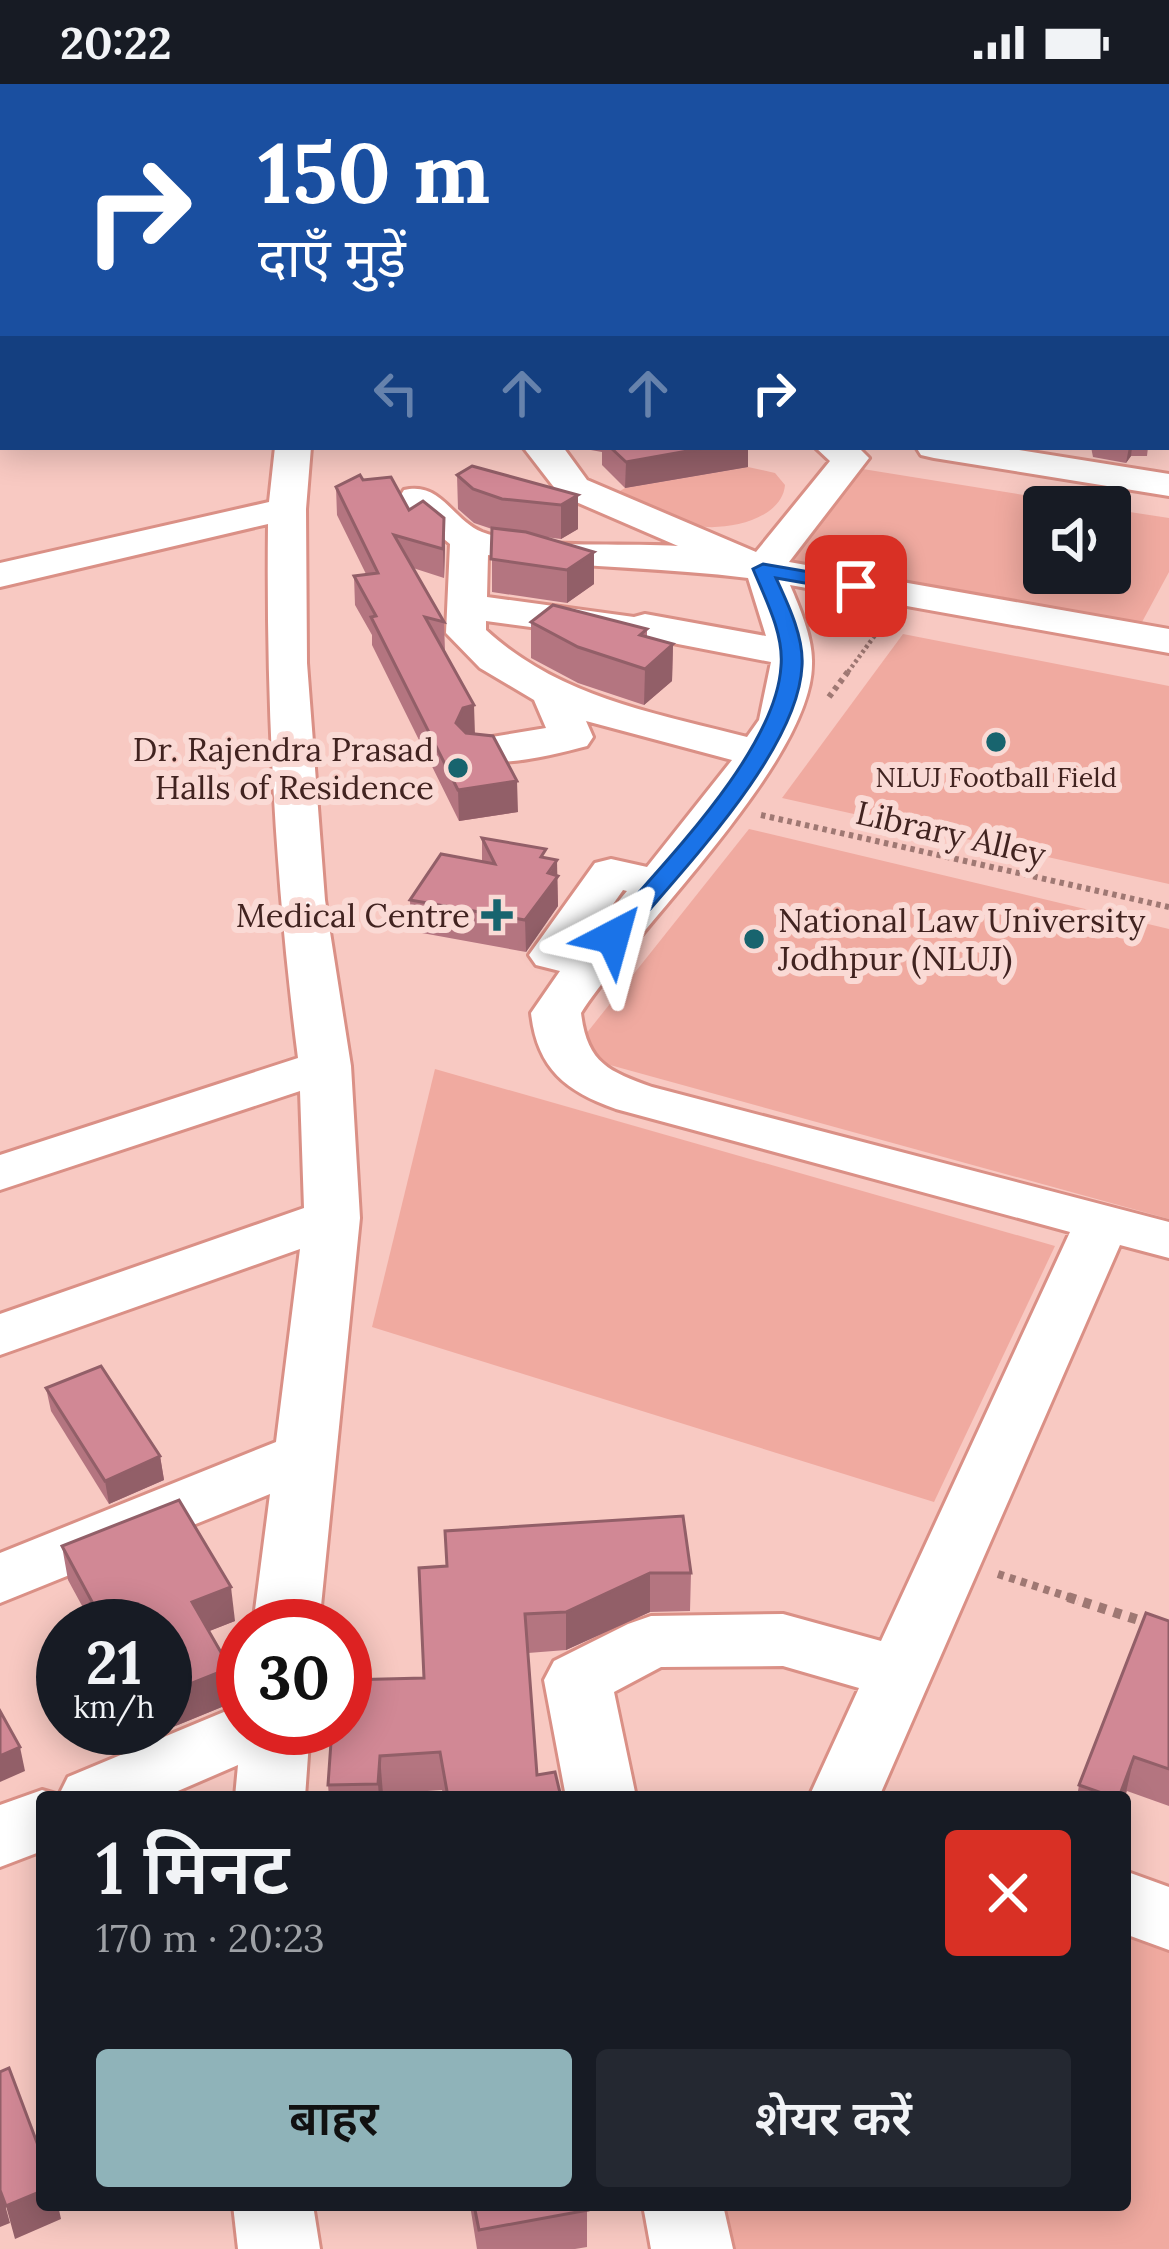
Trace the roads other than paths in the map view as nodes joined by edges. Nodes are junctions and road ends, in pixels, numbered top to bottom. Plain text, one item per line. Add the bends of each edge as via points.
1 (293, 450) edge
2 (545, 450) edge
3 (953, 450) edge
4 (857, 451) edge
5 (1169, 484) edge
6 (417, 498) edge
7 (287, 508) junction
8 (470, 542) junction
9 (763, 569) junction
10 (0, 575) edge
11 (467, 606) junction
12 (1169, 641) edge
13 (790, 653) junction
14 (552, 694) junction
15 (483, 750) edge
16 (757, 753) junction
17 (325, 1066) junction
18 (0, 1173) edge
19 (332, 1218) junction
20 (1102, 1221) junction
21 (1169, 1240) edge
22 (0, 1335) edge
23 (305, 1455) junction
24 (0, 1579) edge
25 (289, 1599) edge
26 (900, 1673) junction
27 (216, 1744) edge
28 (274, 1755) edge
29 (107, 1791) edge
30 (271, 1791) edge
31 (600, 1791) edge
32 (850, 1791) edge
33 (36, 1822) edge
34 (0, 1837) edge
35 (1131, 1904) edge
36 (1169, 1918) edge
37 (274, 2211) edge
38 (684, 2211) edge
39 (279, 2249) edge
40 (692, 2249) edge

1 - 7 street
2 - 9 street via 573,488
3 - 5 street
4 - 9 street
6 - 8 street
7 - 10 street
7 - 17 street via 302,900
8 - 9 street
8 - 11 street
9 - 12 street
9 - 13 street
11 - 13 street
11 - 14 street via 466,633 490,661
13 - 16 street via 780,720
14 - 15 street via 572,737
14 - 16 street
16 - 20 street via 657,883 609,876 553,955 591,964 556,1012 560,1048 598,1085
17 - 18 street
17 - 19 street
19 - 22 street
19 - 23 street
20 - 21 street
20 - 26 street
23 - 24 street
23 - 25 street
26 - 31 street via 783,1640 651,1642 578,1680
26 - 32 street
27 - 29 street
28 - 30 street
33 - 34 street
35 - 36 street
37 - 39 street
38 - 40 street

